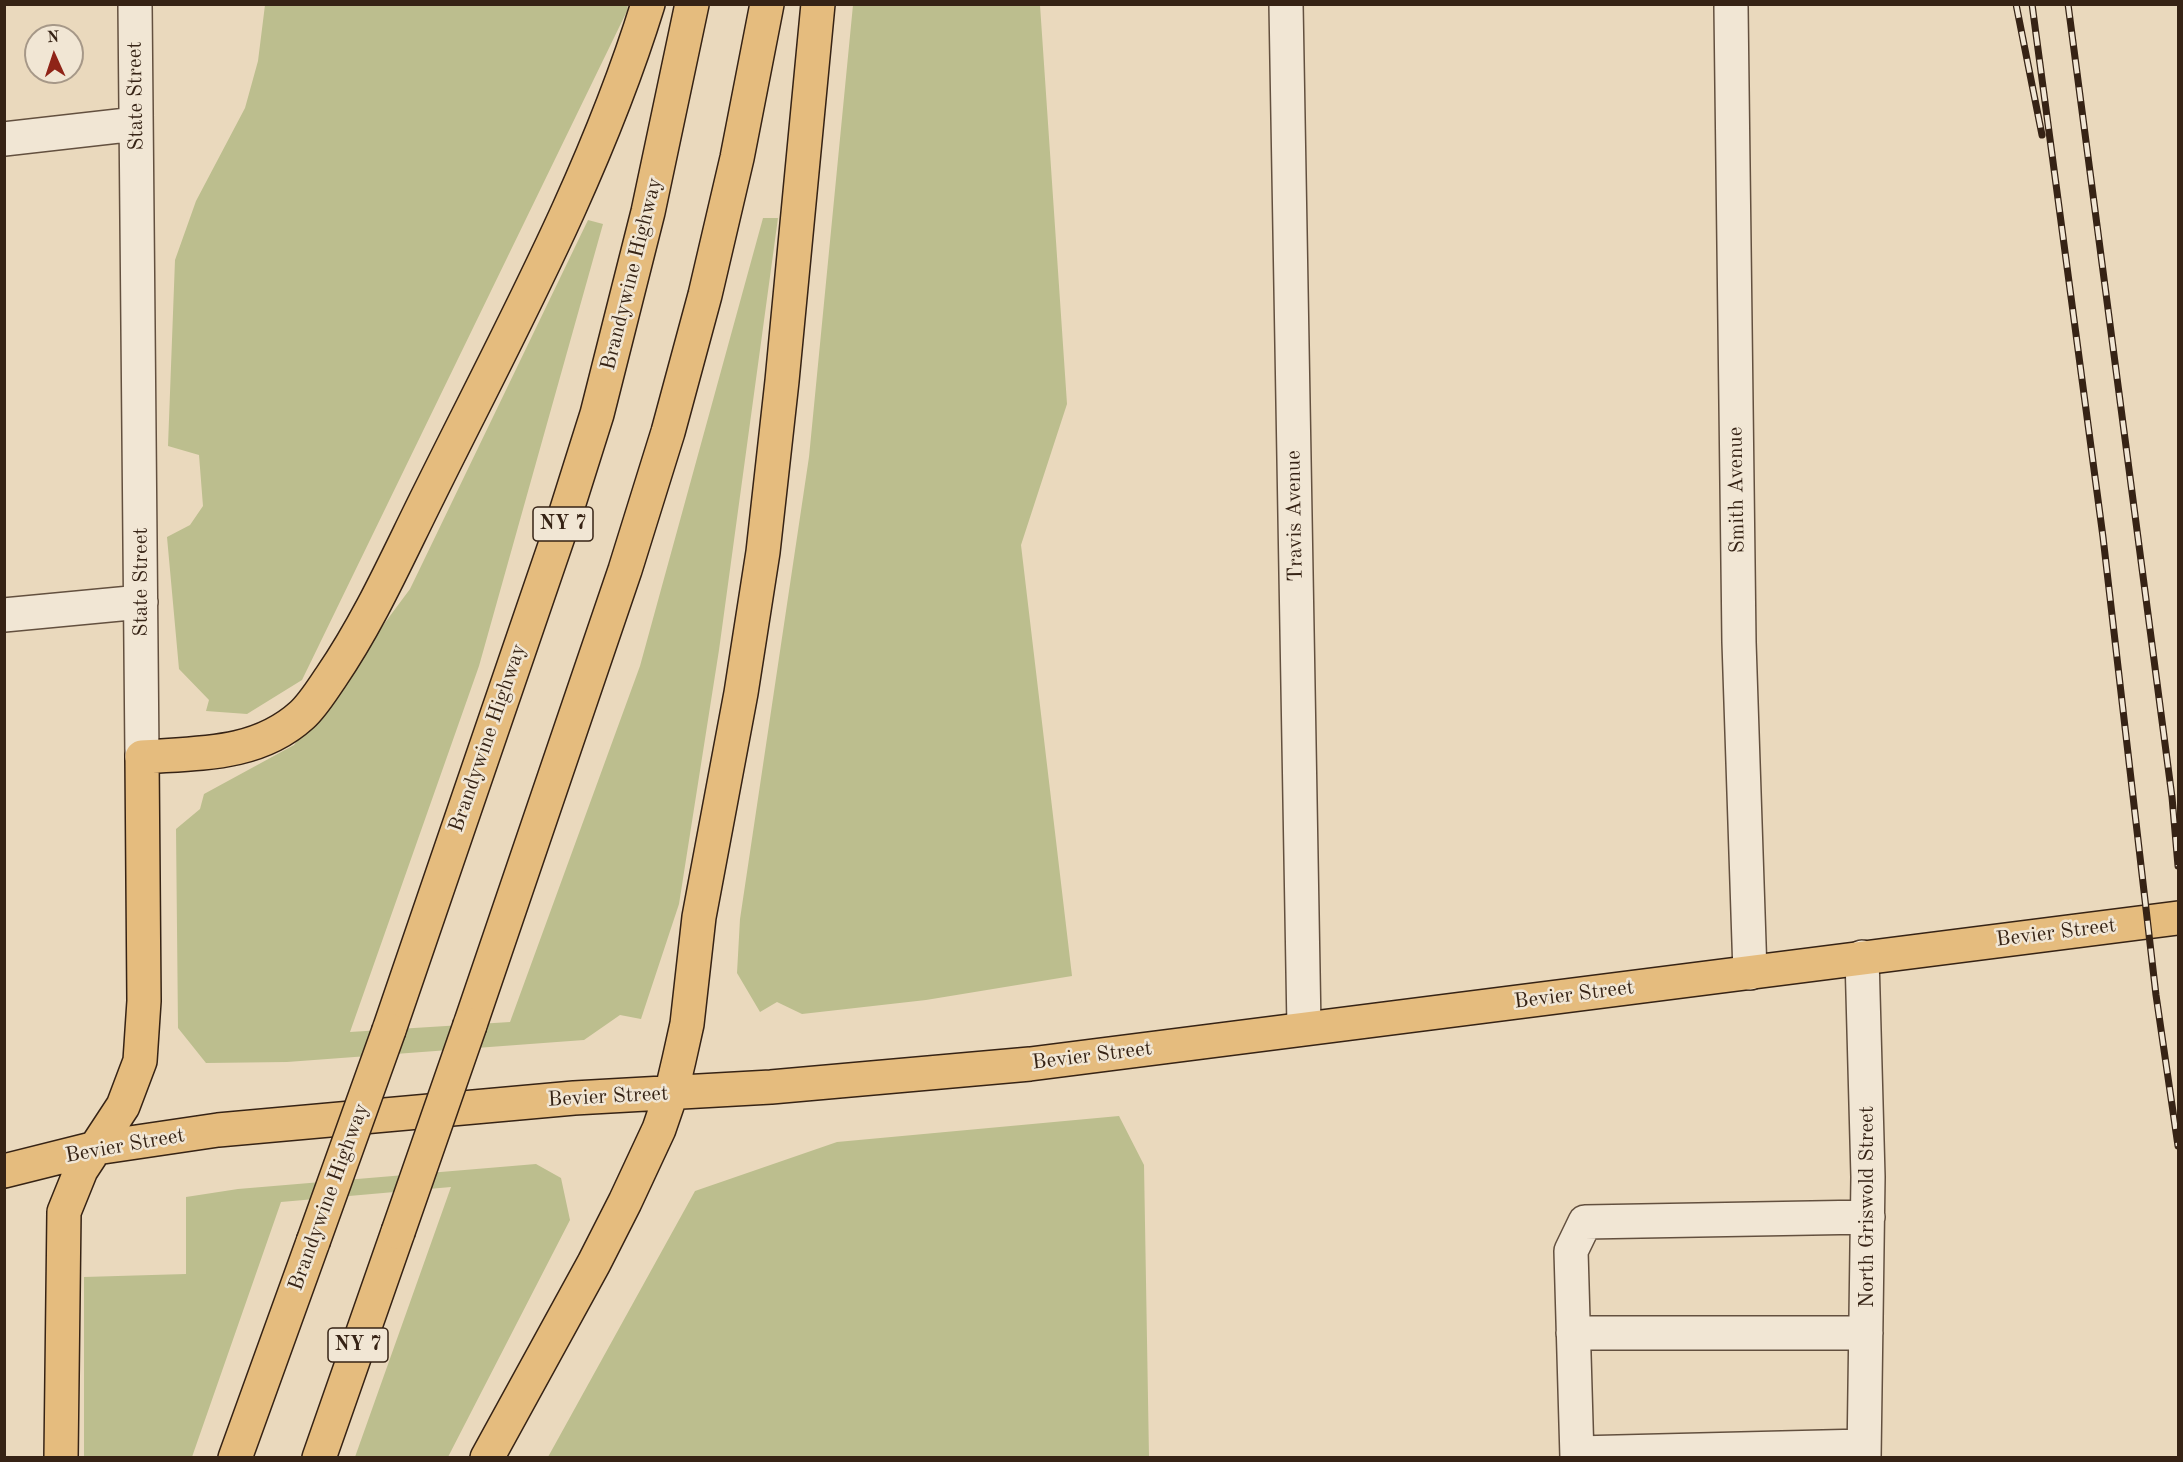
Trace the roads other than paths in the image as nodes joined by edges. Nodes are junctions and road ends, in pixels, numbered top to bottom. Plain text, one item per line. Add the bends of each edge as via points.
1 (135, 4) edge
2 (648, 4) edge
3 (692, 4) edge
4 (767, 4) edge
5 (818, 4) edge
6 (1286, 4) edge
7 (1731, 7) dead end
8 (136, 124) junction
9 (4, 139) edge
10 (141, 602) junction
11 (4, 615) edge
12 (142, 757) junction
13 (2178, 918) edge
14 (1862, 957) junction
15 (1750, 973) junction
16 (1304, 1028) junction
17 (671, 1094) junction
18 (96, 1148) junction
19 (4, 1171) edge
20 (1868, 1217) junction
21 (1573, 1332) junction
22 (1866, 1333) junction
23 (1864, 1452) edge
24 (1577, 1455) edge
25 (62, 1458) edge
26 (235, 1458) edge
27 (319, 1458) edge
28 (487, 1458) edge

1 - 8 street, State Street
2 - 12 main road via 605,126 562,223 389,575 336,669 302,715 265,740 226,751
3 - 26 main road, Brandywine Highway / NY 7, bridge via 648,212 597,414 389,1030
4 - 27 main road, NY 7, bridge via 737,158 668,432 625,570
5 - 17 main road via 763,552 699,917 687,1024
6 - 16 street, Travis Avenue
7 - 15 street, Smith Avenue via 1739,642
8 - 9 street
8 - 10 street, State Street
10 - 11 street
10 - 12 street, State Street
12 - 18 main road, State Street via 144,991 140,1061 123,1106
13 - 14 main road, Bevier Street
14 - 15 main road, Bevier Street
14 - 20 street, North Griswold Street
15 - 16 main road, Bevier Street
16 - 17 main road, Bevier Street via 1030,1064
17 - 18 main road, Bevier Street via 574,1098 333,1119
17 - 28 main road via 625,1202
18 - 19 main road, Bevier Street
18 - 25 main road, State Street via 73,1185 64,1212
20 - 21 street via 1585,1222 1571,1251
20 - 22 street, North Griswold Street
21 - 22 street
21 - 24 street
22 - 23 street, North Griswold Street
23 - 24 street

